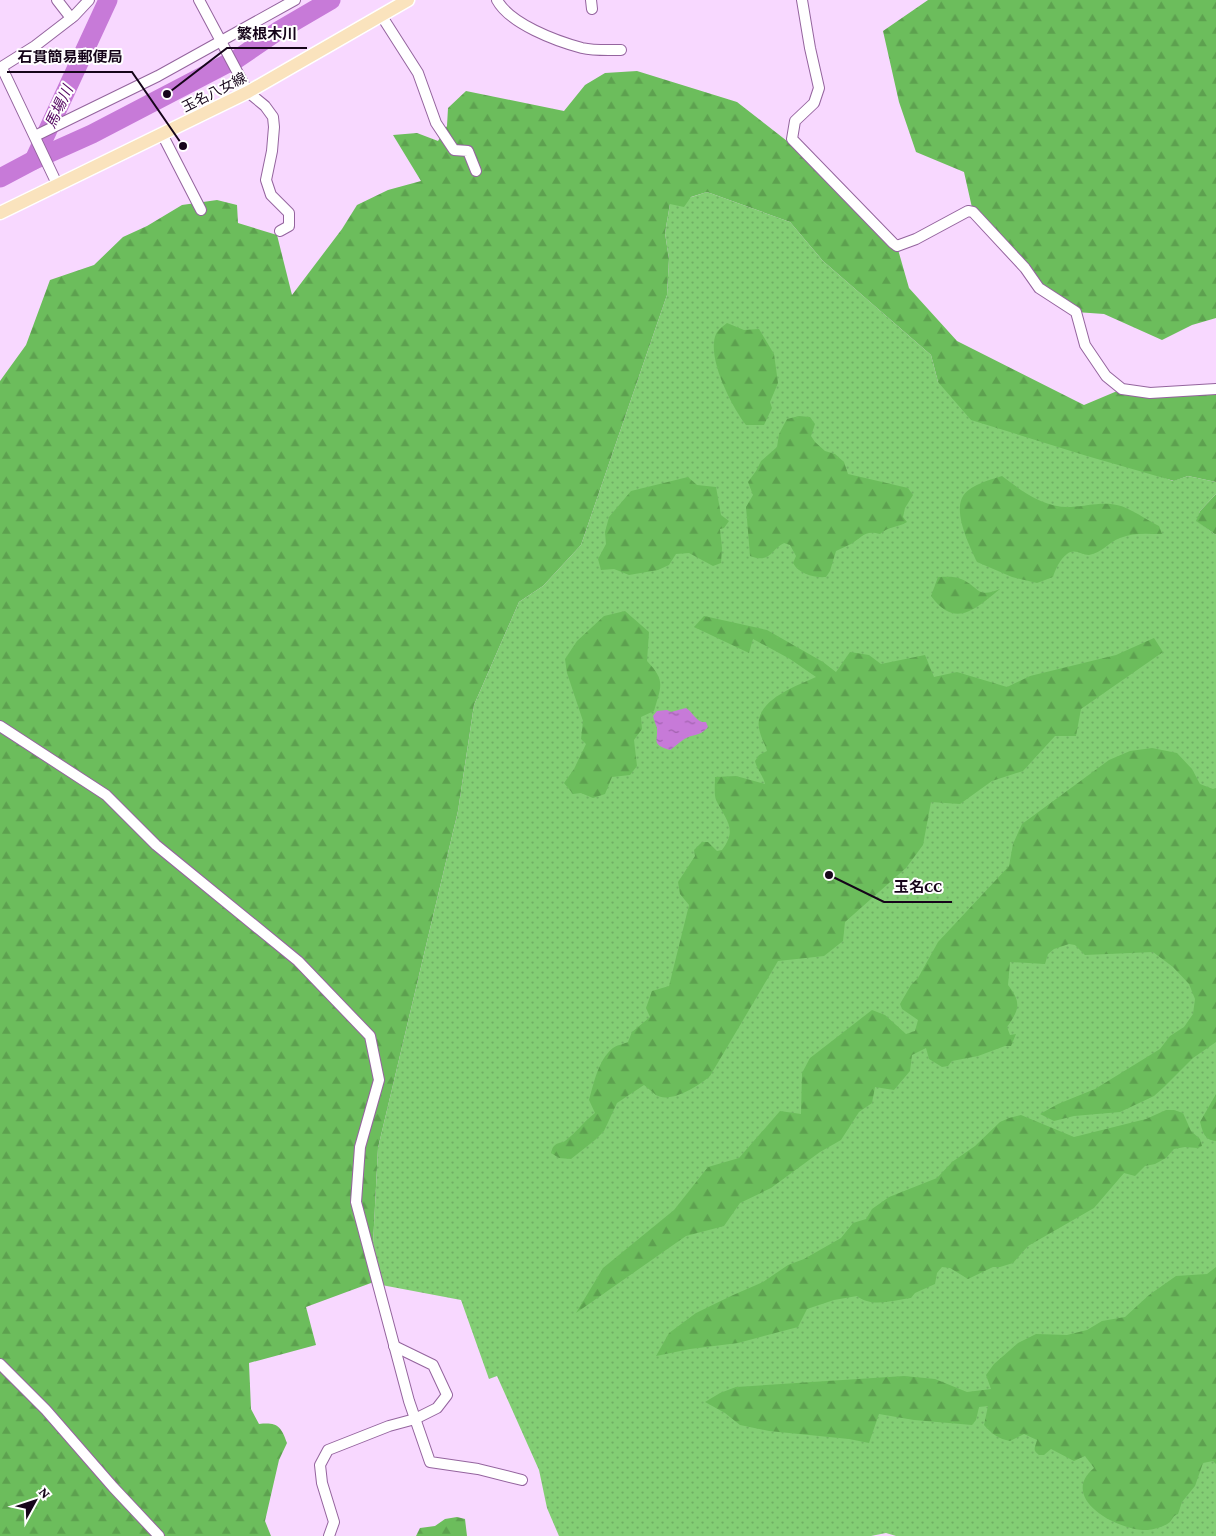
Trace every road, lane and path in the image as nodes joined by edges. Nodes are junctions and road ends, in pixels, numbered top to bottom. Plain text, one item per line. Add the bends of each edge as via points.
1 (57, 0) edge
2 (89, 0) edge
3 (199, 0) edge
4 (295, 0) edge
5 (408, 0) edge
6 (497, 0) edge
7 (802, 0) edge
8 (382, 15) junction
9 (71, 18) junction
10 (220, 41) junction
11 (621, 50) dead end
12 (1, 68) edge
13 (248, 92) junction
14 (162, 134) junction
15 (35, 136) junction
16 (476, 171) dead end
17 (57, 183) junction
18 (201, 210) dead end
19 (0, 213) edge
20 (280, 231) dead end
21 (1216, 389) edge
22 (0, 726) edge
23 (394, 1346) junction
24 (0, 1364) edge
25 (415, 1419) junction
26 (522, 1480) dead end
27 (158, 1536) edge
28 (329, 1536) edge

1 - 9 street
2 - 9 street
3 - 10 street
4 - 10 street
5 - 8 main road, 玉名八女線
6 - 11 street via 518,22 556,39 584,48
7 - 21 street via 819,88 814,103 795,121 792,139 893,243 897,246 916,239 968,211 973,212 1025,268 1039,288 1076,312 1085,346 1106,376 1122,389 1150,393
8 - 13 main road, 玉名八女線
8 - 16 street via 418,73 436,123 454,150 468,151
9 - 12 street
10 - 13 street
10 - 15 street via 158,76
12 - 15 street
13 - 14 main road, 玉名八女線
13 - 20 street via 266,106 273,117 272,151 266,180 271,195 289,213 289,226
14 - 17 main road, 玉名八女線
14 - 18 street
15 - 17 street
17 - 19 main road, 玉名八女線
22 - 23 street via 106,795 156,845 298,961 370,1036 379,1080 360,1147 356,1202
23 - 25 street
23 - 25 street via 434,1365 447,1395 437,1408
24 - 27 street via 46,1410
25 - 26 street via 430,1462
25 - 28 street via 328,1450 320,1465 334,1522

